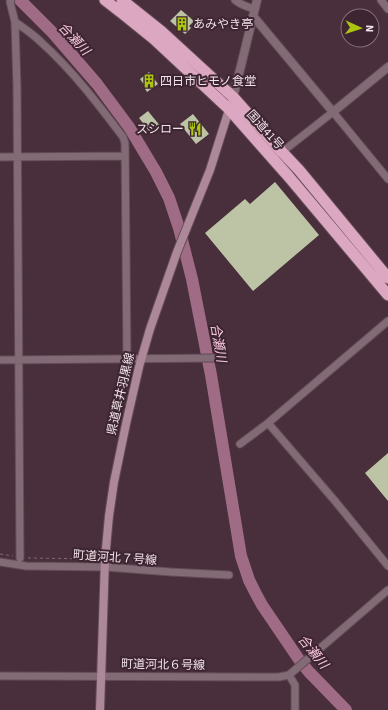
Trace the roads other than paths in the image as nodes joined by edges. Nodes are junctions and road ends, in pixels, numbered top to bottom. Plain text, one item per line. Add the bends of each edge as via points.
1 (11, 0) edge
2 (105, 0) edge
3 (235, 0) edge
4 (256, 0) edge
5 (380, 0) edge
6 (125, 6) edge
7 (388, 9) edge
8 (254, 13) junction
9 (15, 22) junction
10 (388, 67) edge
11 (233, 97) junction
12 (229, 109) junction
13 (333, 112) junction
14 (282, 152) junction
15 (125, 156) junction
16 (0, 157) edge
17 (18, 157) junction
18 (388, 179) edge
19 (388, 278) edge
20 (388, 295) edge
21 (388, 321) edge
22 (218, 358) dead end
23 (127, 359) junction
24 (141, 359) junction
25 (0, 360) edge
26 (18, 360) junction
27 (268, 422) junction
28 (240, 444) dead end
29 (20, 558) road end
30 (0, 562) edge
31 (105, 563) junction
32 (388, 566) edge
33 (229, 575) dead end
34 (388, 590) edge
35 (289, 675) junction
36 (0, 676) edge
37 (101, 676) junction
38 (100, 710) edge
39 (295, 710) edge

1 - 9 street
2 - 6 highway, 国道41号
3 - 8 street
4 - 8 street
5 - 7 street
6 - 11 highway, 国道41号 via 161,31
6 - 12 highway, 国道41号 via 154,39
8 - 11 street
8 - 13 street
9 - 15 street via 42,42 99,105 123,137
9 - 17 street
10 - 13 street
11 - 12 main road, 県道草井羽黒線
11 - 14 highway, 国道41号
12 - 20 highway, 国道41号
12 - 24 main road, 県道草井羽黒線 via 210,170 177,252
13 - 14 street
13 - 18 street
14 - 19 highway, 国道41号
15 - 17 street
15 - 23 street
16 - 17 street
17 - 26 street
21 - 27 street
22 - 24 street
23 - 24 street
23 - 26 street
24 - 31 main road, 県道草井羽黒線 via 114,482
25 - 26 street
26 - 29 street
27 - 28 street
27 - 32 street
30 - 31 street, 町道河北７号線 via 26,566
31 - 33 street, 町道河北７号線 via 171,572
31 - 37 main road, 県道草井羽黒線
34 - 35 street
35 - 37 street, 町道河北６号線
35 - 39 street via 295,685
36 - 37 street, 町道河北６号線
37 - 38 main road, 県道草井羽黒線

